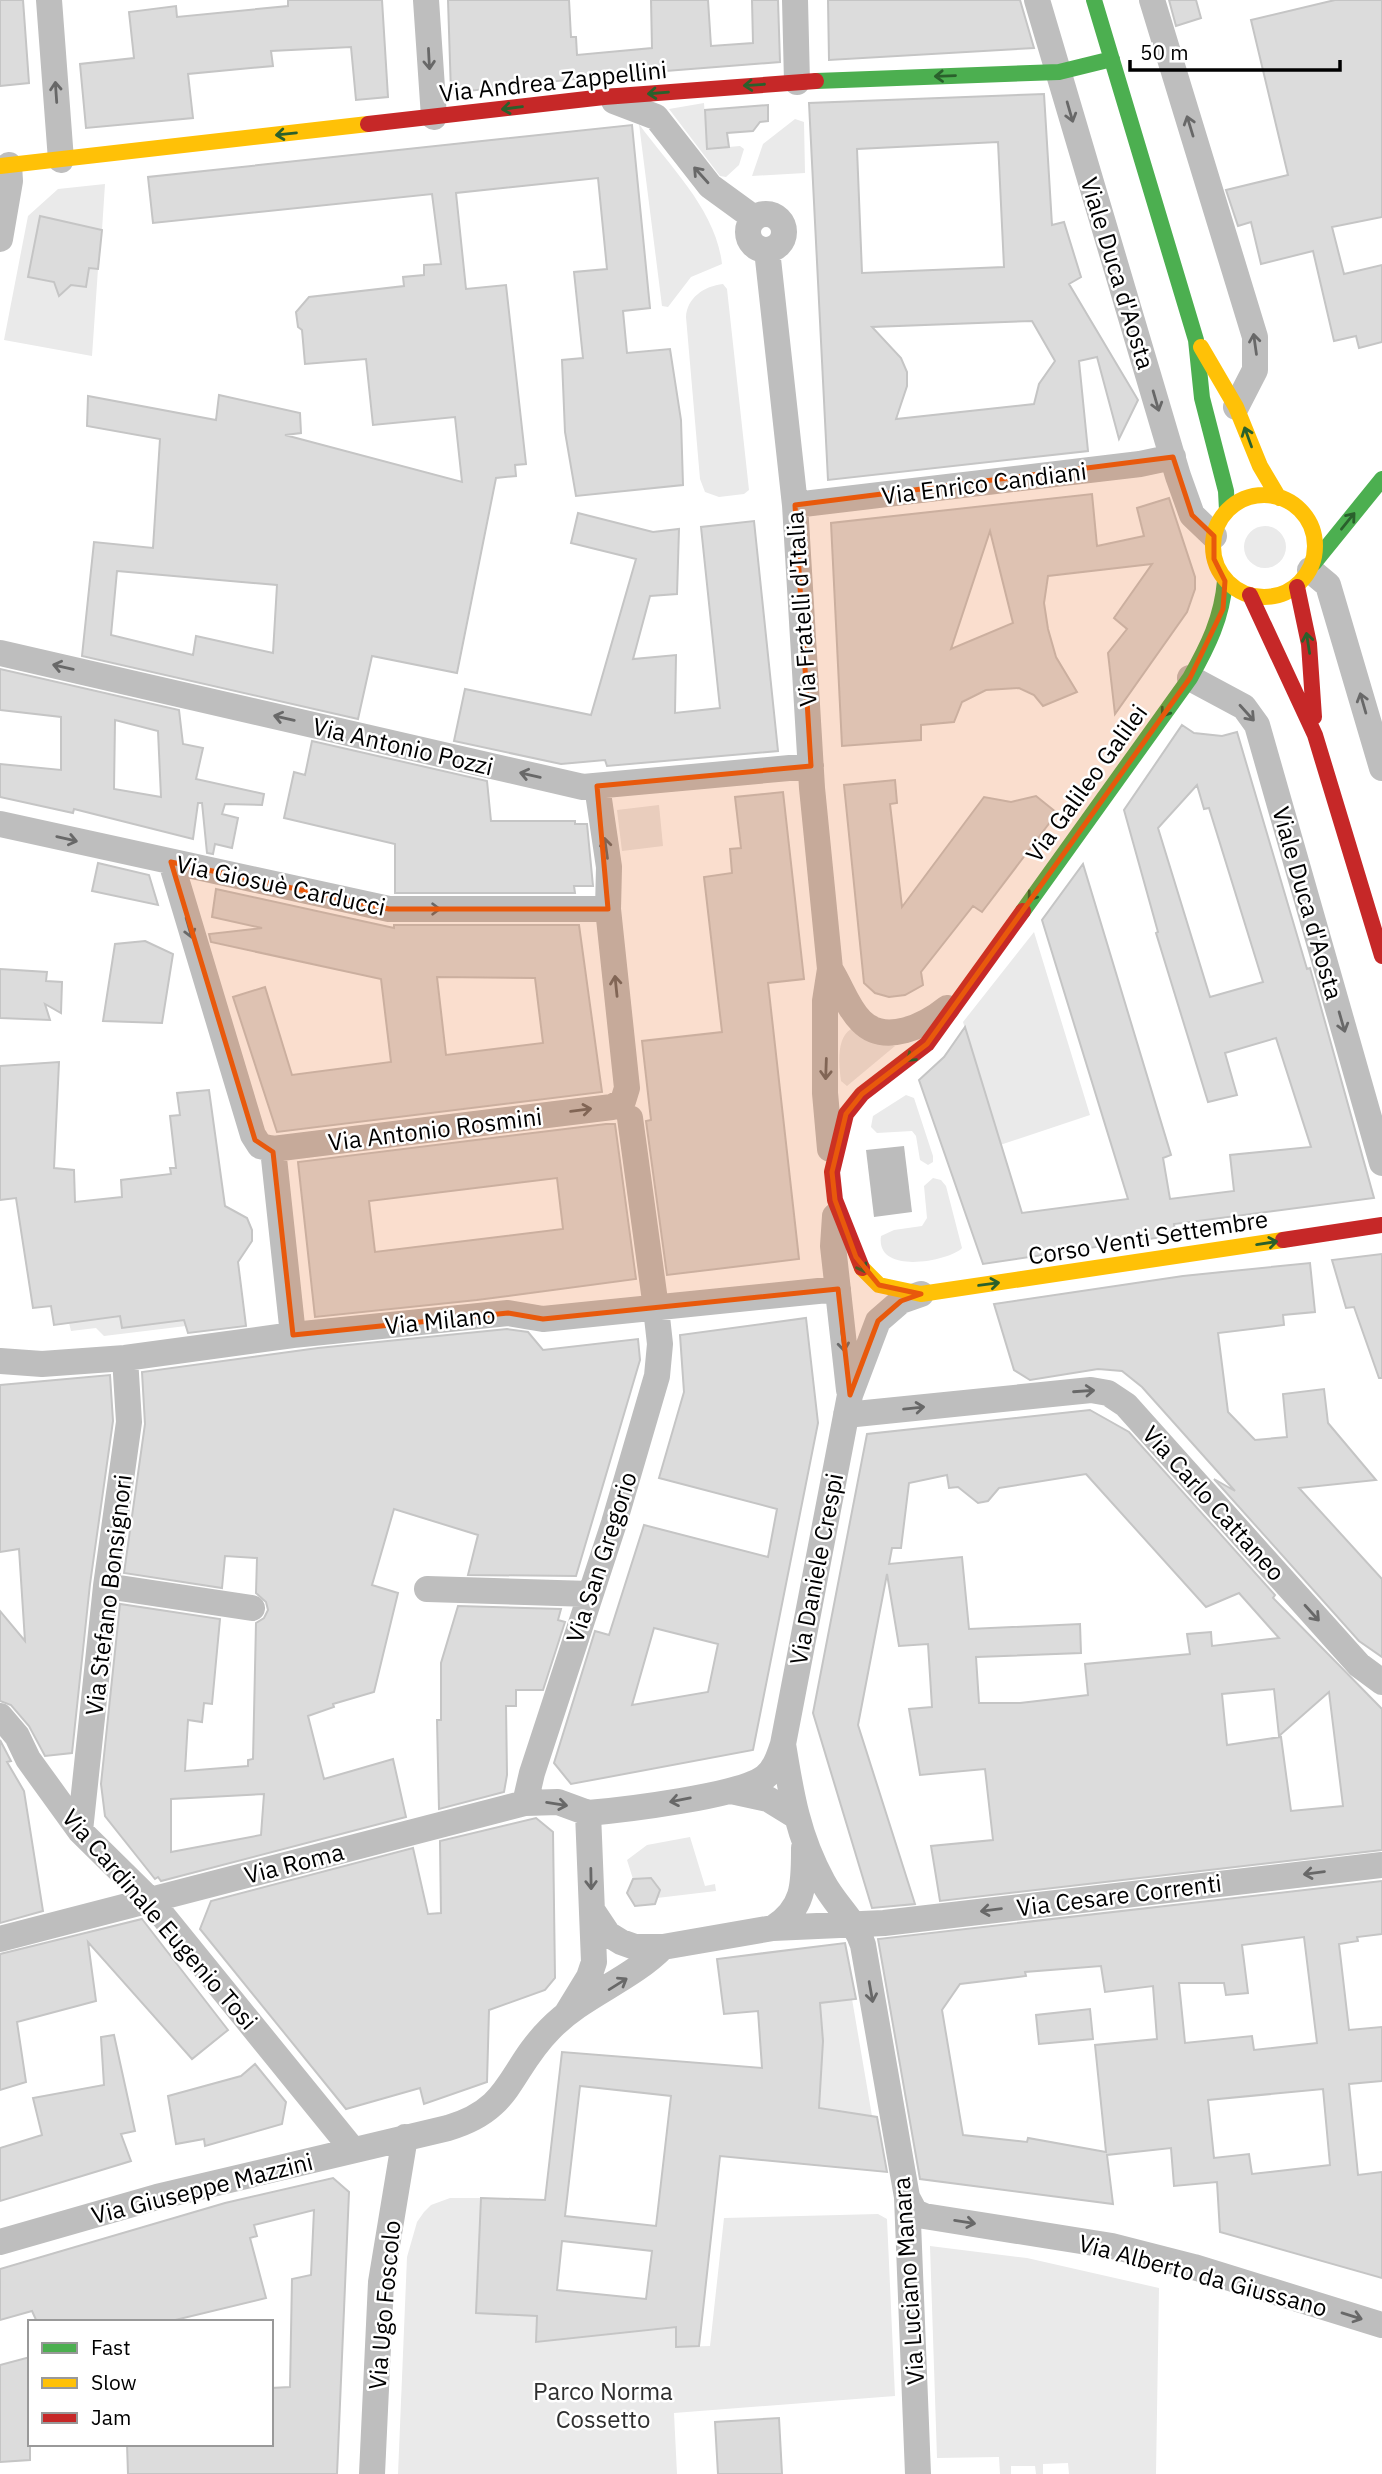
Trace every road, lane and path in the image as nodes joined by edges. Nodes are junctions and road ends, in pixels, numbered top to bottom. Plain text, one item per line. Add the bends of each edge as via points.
1 (49, 0) edge
2 (426, 0) edge
3 (795, 0) edge
4 (1037, 0) edge
5 (1094, 0) edge
6 (1152, 0) edge
7 (1112, 59) junction
8 (1059, 72) junction
9 (797, 82) junction
10 (604, 97) junction
11 (434, 117) junction
12 (61, 160) junction
13 (5, 166) edge
14 (0, 239) edge
15 (1196, 340) junction
16 (1236, 407) junction
17 (1173, 457) junction
18 (1382, 471) edge
19 (1382, 479) edge
20 (1354, 489) dead end
21 (1285, 500) junction
22 (1314, 503) dead end
23 (795, 505) junction
24 (1227, 510) junction
25 (1214, 536) junction
26 (1307, 573) junction
27 (1225, 581) junction
28 (1250, 595) junction
29 (0, 653) edge
30 (1190, 678) junction
31 (1315, 735) junction
32 (811, 766) junction
33 (1382, 768) edge
34 (597, 786) junction
35 (0, 824) edge
36 (171, 862) junction
37 (608, 909) junction
38 (1382, 956) edge
39 (830, 969) junction
40 (956, 1000) junction
41 (621, 1112) junction
42 (267, 1148) junction
43 (1382, 1163) edge
44 (832, 1172) junction
45 (835, 1200) junction
46 (1382, 1225) edge
47 (838, 1289) junction
48 (921, 1294) junction
49 (656, 1308) junction
50 (293, 1335) junction
51 (125, 1358) junction
52 (0, 1361) edge
53 (848, 1405) junction
54 (106, 1586) junction
55 (427, 1589) dead end
56 (590, 1594) junction
57 (252, 1608) dead end
58 (1382, 1682) edge
59 (0, 1716) edge
60 (783, 1744) junction
61 (726, 1791) junction
62 (525, 1803) junction
63 (635, 1809) junction
64 (588, 1813) junction
65 (794, 1815) junction
66 (80, 1831) junction
67 (804, 1846) junction
68 (591, 1848) junction
69 (1382, 1865) edge
70 (150, 1900) junction
71 (592, 1910) junction
72 (856, 1925) junction
73 (773, 1928) junction
74 (0, 1940) edge
75 (663, 1947) junction
76 (567, 2014) junction
77 (405, 2137) junction
78 (353, 2150) junction
79 (906, 2197) junction
80 (0, 2242) edge
81 (1382, 2325) edge
82 (372, 2474) edge
83 (918, 2474) edge

12 -> 1 street
2 -> 11 street
3 - 9 street
4 - 8 street, Viale Duca d'Aosta
5 - 7 street
16 -> 6 street via 1255,370 1257,347
7 - 8 street, Via Andrea Zappellini
7 - 15 street
8 -> 9 street, Via Andrea Zappellini
8 -> 17 street, Viale Duca d'Aosta
9 -> 10 street, Via Andrea Zappellini
10 -> 11 street, Via Andrea Zappellini
23 -> 10 street, Via Fratelli d'Italia via 767,250 750,242 748,229 754,218 710,186 656,117
11 -> 12 street, Via Andrea Zappellini
12 - 13 street, Via Andrea Zappellini
13 - 14 street via 10,181
15 - 16 street
15 - 24 street via 1202,398
21 -> 16 street via 1260,466
17 - 23 street, Via Enrico Candiani
17 - 25 street, Viale Duca d'Aosta via 1192,515
18 - 20 street
26 -> 19 street
21 - 22 street
21 - 24 street via 1247,498
21 - 26 street via 1314,527 1317,549
23 - 32 street, Via Fratelli d'Italia
24 - 25 street
25 - 27 street via 1214,559
26 - 28 street via 1269,596
31 -> 26 street
33 -> 26 street via 1328,586
27 - 28 street
27 - 30 street, Via Galileo Galilei via 1220,619
28 - 31 street
34 -> 29 street, Via Antonio Pozzi via 564,783
30 -> 40 street, Via Galileo Galilei
30 -> 43 street, Viale Duca d'Aosta via 1244,707 1257,725
31 - 38 street
32 - 34 street, Via Antonio Pozzi
32 - 39 street, Via Fratelli d'Italia
37 -> 34 street via 609,867
35 -> 36 street, Via Giosuè Carducci
36 -> 37 street, Via Giosuè Carducci via 389,909
36 -> 42 street via 253,1135
41 -> 37 street via 627,1087
39 - 40 street via 854,1013 876,1030 919,1026
39 -> 44 street via 825,1001 825,1093
40 -> 44 street, Via Galileo Galilei via 919,1052 851,1106
42 -> 41 street, Via Antonio Rosmini
41 - 49 street, Via San Gregorio
42 - 50 street
44 - 45 street, Via Galileo Galilei
45 - 47 street via 833,1246
45 -> 48 street, Via Galileo Galilei via 865,1274 879,1285
48 -> 46 street, Corso Venti Settembre
47 - 49 street, Via Milano
47 -> 53 street
48 - 53 street via 901,1301 878,1321
49 - 50 street, Via Milano via 543,1319 508,1313
49 - 56 street, Via San Gregorio via 657,1376
50 - 51 street, Via Milano
51 - 52 street, Via Milano via 42,1364
51 - 54 street, Via Stefano Bonsignori via 129,1422
53 -> 58 street, Via Carlo Cattaneo via 1091,1390 1108,1393 1119,1399 1359,1665
53 - 60 street, Via Daniele Crespi
54 - 57 street
54 - 66 street, Via Stefano Bonsignori
55 - 56 street
56 - 62 street, Via San Gregorio
59 - 66 street, Via Cardinale Eugenio Tosi
60 - 61 street via 767,1776
60 - 65 street
61 -> 63 street
61 - 65 street via 758,1796
62 -> 64 street, Via Roma via 558,1802
62 - 70 street, Via Roma
63 - 64 street
63 - 68 street via 609,1824
64 - 68 street
65 - 67 street
66 - 70 street, Via Cardinale Eugenio Tosi
67 - 72 street via 831,1896
67 - 73 street via 795,1912
68 -> 71 street
69 -> 72 street, Via Cesare Correnti
70 - 74 street, Via Roma
70 - 78 street, Via Cardinale Eugenio Tosi
71 - 75 street via 608,1934 621,1942
71 - 76 street via 593,1969
72 - 73 street, Via Cesare Correnti
72 -> 79 street, Via Luciano Manara
73 - 75 street
76 -> 75 street via 628,1977
76 - 77 street, Via Giuseppe Mazzini via 542,2037 487,2112 462,2124
77 - 78 street, Via Giuseppe Mazzini
77 - 82 street, Via Ugo Foscolo via 382,2282
78 - 80 street, Via Giuseppe Mazzini via 156,2197
79 -> 81 street, Via Alberto da Giussano via 915,2212 924,2216 1112,2246
79 - 83 street, Via Luciano Manara

